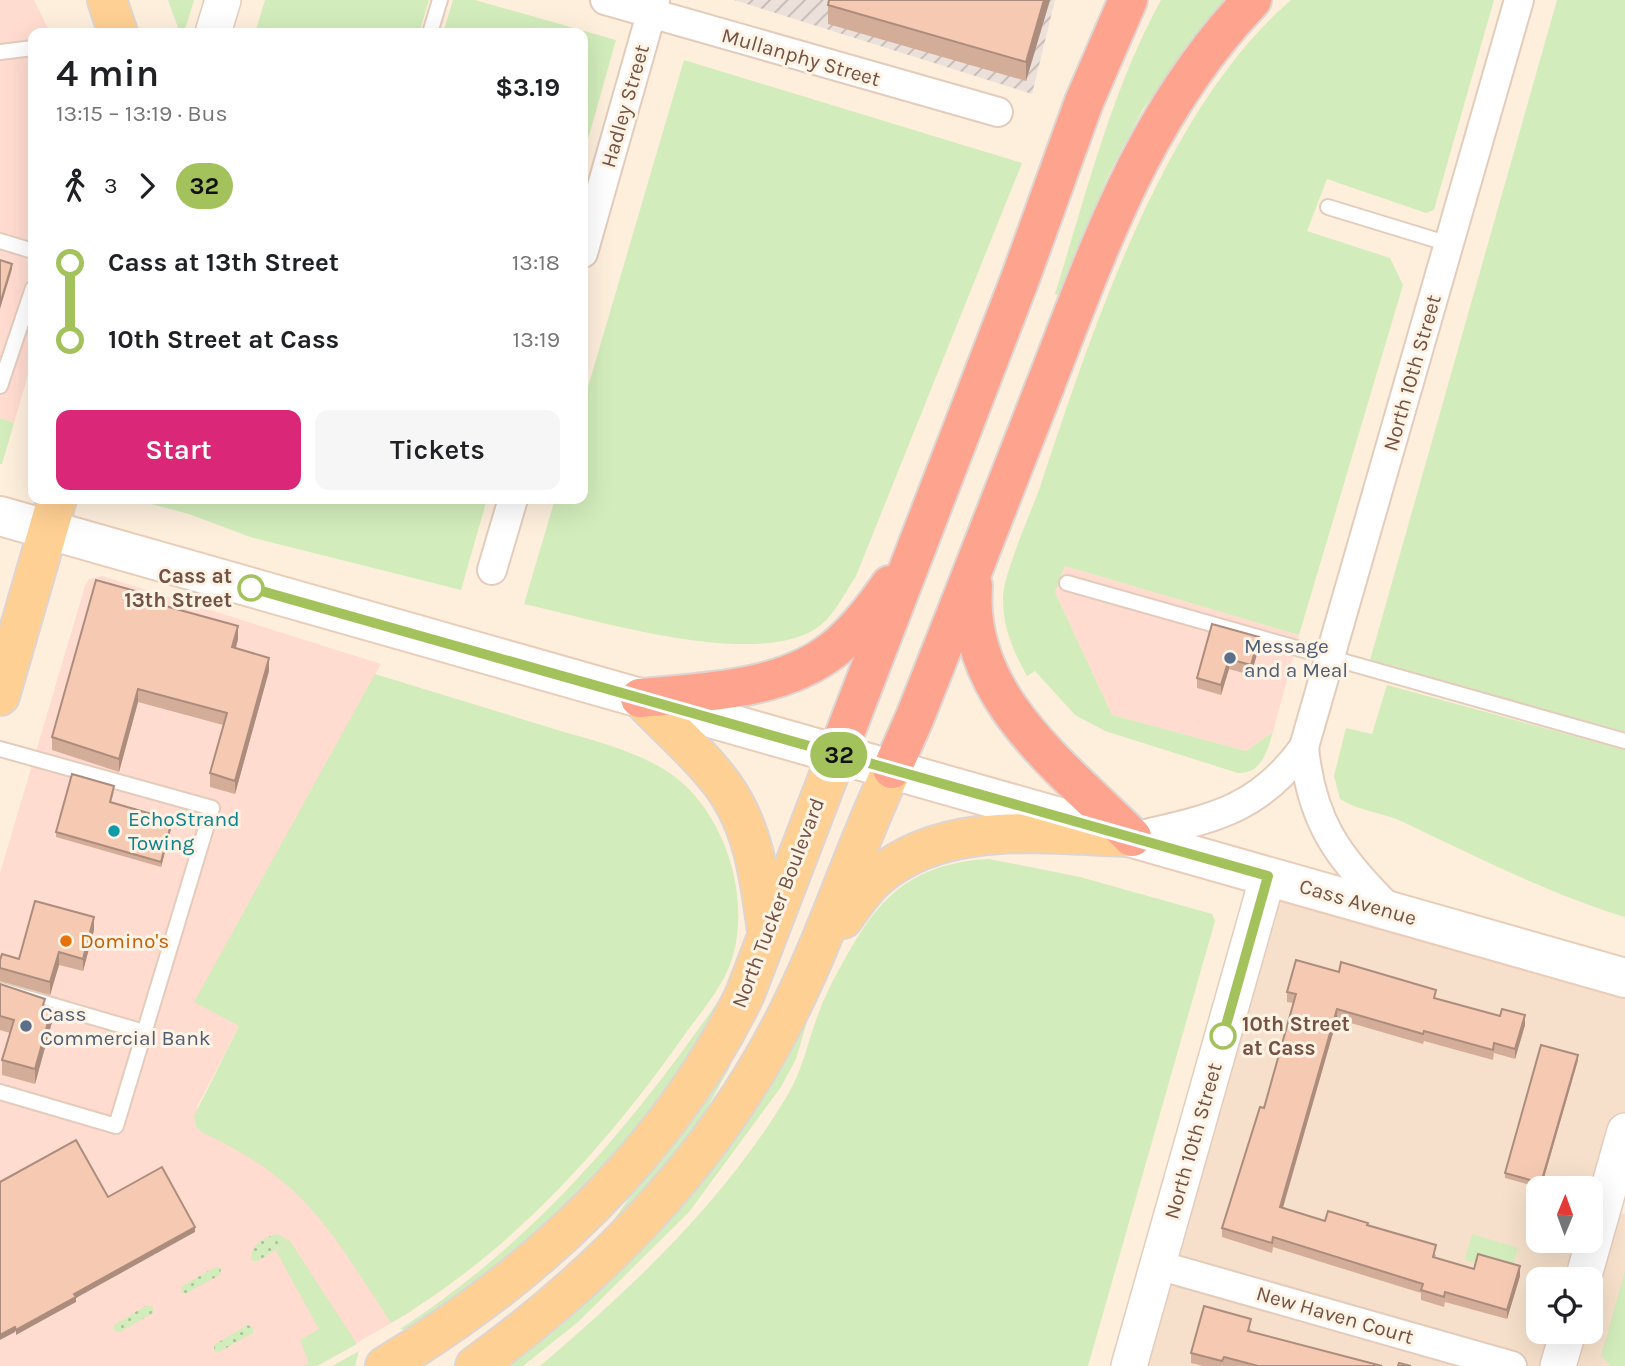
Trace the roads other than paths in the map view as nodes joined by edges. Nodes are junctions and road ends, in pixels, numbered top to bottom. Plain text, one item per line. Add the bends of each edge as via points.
1 (107, 0) edge
2 (223, 0) edge
3 (440, 0) edge
4 (605, 0) edge
5 (1128, 0) edge
6 (1252, 0) edge
7 (1519, 0) edge
8 (653, 7) edge
9 (116, 28) edge
10 (215, 28) edge
11 (432, 28) edge
12 (28, 49) edge
13 (0, 52) edge
14 (998, 112) dead end
15 (1328, 207) dead end
16 (588, 235) edge
17 (0, 241) edge
18 (1449, 244) junction
19 (28, 249) edge
20 (28, 303) edge
21 (0, 386) edge
22 (512, 504) edge
23 (52, 514) edge
24 (0, 516) edge
25 (916, 549) junction
26 (975, 568) junction
27 (492, 570) dead end
28 (1067, 583) dead end
29 (1330, 657) junction
30 (0, 696) edge
31 (640, 698) junction
32 (1625, 741) edge
33 (1304, 747) junction
34 (0, 749) edge
35 (837, 754) junction
36 (892, 769) junction
37 (1132, 837) junction
38 (1268, 876) junction
39 (1392, 912) junction
40 (768, 939) junction
41 (811, 964) junction
42 (1625, 978) edge
43 (0, 990) edge
44 (144, 1032) junction
45 (0, 1092) edge
46 (1625, 1131) edge
47 (1158, 1265) junction
48 (1587, 1267) edge
49 (1564, 1344) edge
50 (392, 1364) edge
51 (475, 1366) edge
52 (1129, 1366) edge
53 (1512, 1366) edge
54 (1558, 1366) edge

1 - 9 main road
2 - 10 street
3 - 11 lane
4 - 8 street, Mullanphy Street
5 - 25 highway via 1084,102
6 - 26 highway via 1172,99 1125,184
7 - 18 street, North 10th Street
8 - 14 street, Mullanphy Street
8 - 16 street, Hadley Street
12 - 13 lane
15 - 18 lane
17 - 19 lane
18 - 29 street, North 10th Street
20 - 21 lane
22 - 27 street
23 - 24 main road, Cass Avenue
23 - 30 main road
23 - 31 main road, Cass Avenue
25 - 31 highway via 853,632 811,663 715,691
25 - 35 highway
26 - 36 highway
26 - 37 highway via 974,631 980,656 1000,697 1031,737
28 - 29 lane
29 - 32 lane
29 - 33 street, North 10th Street
31 - 35 main road, Cass Avenue
31 - 40 main road via 721,783 738,811 759,870
33 - 37 street, North 10th Street via 1279,780 1242,806
33 - 39 street, North 10th Street via 1309,788 1331,844
34 - 44 lane via 212,808
35 - 36 main road, Cass Avenue
35 - 40 main road, North Tucker Boulevard
36 - 37 main road, Cass Avenue
36 - 41 main road
37 - 38 main road, Cass Avenue
37 - 41 main road via 1020,834 927,846 874,879
38 - 39 main road, Cass Avenue
38 - 47 street, North 10th Street
39 - 42 main road, Cass Avenue
40 - 50 main road, North Tucker Boulevard via 733,1019 648,1146 536,1259 471,1311
41 - 51 main road via 764,1059 689,1169 630,1236 575,1288
43 - 44 lane
44 - 45 lane via 116,1126
46 - 48 street via 1609,1209
47 - 52 street, North 10th Street
47 - 53 street, New Haven Court
49 - 54 street

